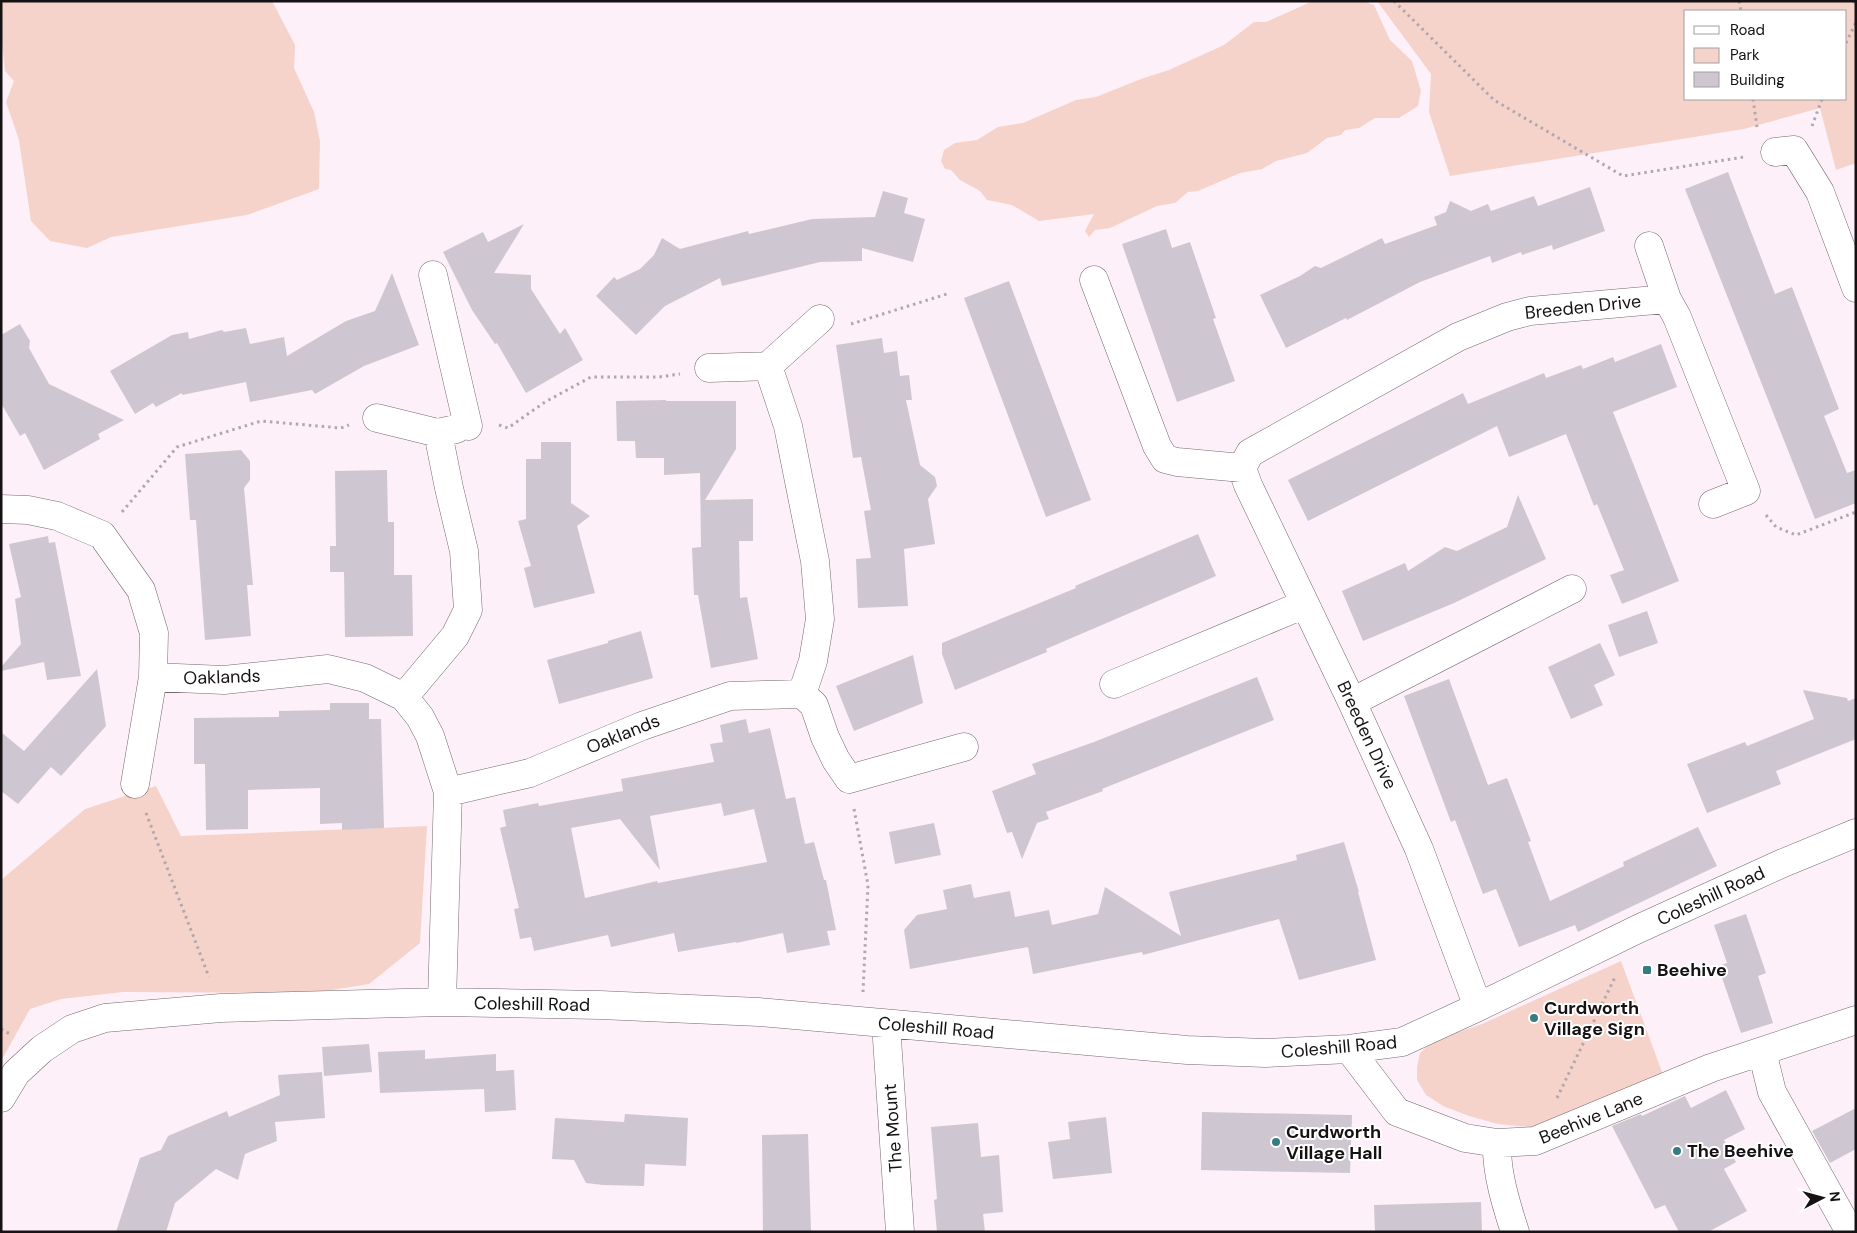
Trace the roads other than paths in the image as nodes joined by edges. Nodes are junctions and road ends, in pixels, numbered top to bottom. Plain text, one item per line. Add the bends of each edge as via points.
1 (1775, 152) road end
2 (1649, 246) dead end
3 (433, 275) dead end
4 (1094, 280) dead end
5 (1856, 288) edge
6 (1666, 299) junction
7 (820, 319) road end
8 (768, 366) junction
9 (709, 368) road end
10 (377, 418) road end
11 (438, 433) junction
12 (1242, 468) junction
13 (1713, 504) dead end
14 (1, 509) edge
15 (1572, 589) dead end
16 (1305, 604) junction
17 (153, 678) junction
18 (1114, 684) dead end
19 (802, 694) junction
20 (404, 697) junction
21 (1352, 702) junction
22 (964, 747) dead end
23 (135, 784) road end
24 (448, 792) junction
25 (1856, 833) edge
26 (442, 1002) junction
27 (1478, 1007) junction
28 (1856, 1020) edge
29 (886, 1024) junction
30 (1349, 1049) junction
31 (1762, 1051) junction
32 (1, 1098) edge
33 (1497, 1143) junction
34 (900, 1232) edge
35 (1514, 1232) edge
36 (1850, 1232) edge

1 - 5 street via 1794,150 1820,192
2 - 6 street, Breeden Drive
3 - 11 street via 477,424
4 - 12 street via 1157,446 1165,459
6 - 12 street, Breeden Drive via 1530,311 1507,317 1458,337 1250,453
6 - 13 street, Breeden Drive via 1677,317 1746,490
7 - 8 street
8 - 9 street
8 - 19 street via 788,426 815,561 820,619 813,661
10 - 11 street
11 - 20 street via 464,551 468,610 455,636
12 - 16 street, Breeden Drive
14 - 17 street via 57,516 102,536 141,590 154,633
15 - 21 street
16 - 18 street
16 - 21 street, Breeden Drive
17 - 20 street, Oaklands via 224,680 328,669 365,678
17 - 23 street
19 - 22 street via 814,705 825,738 849,779
19 - 24 street, Oaklands via 730,696 642,726 530,773
20 - 24 street, Oaklands via 430,736
21 - 27 street, Breeden Drive via 1419,849
24 - 26 street, Oaklands
25 - 27 street, Coleshill Road via 1656,921
26 - 29 street, Coleshill Road via 759,1012
26 - 32 street, Coleshill Road via 221,1008 105,1018 72,1029 42,1049 16,1073
27 - 30 street, Coleshill Road via 1402,1042
28 - 31 street, Beehive Lane
29 - 30 street, Coleshill Road via 1187,1050 1265,1053
29 - 34 street, The Mount
30 - 33 street, Beehive Lane via 1398,1112 1465,1138
31 - 33 street, Beehive Lane via 1711,1068 1535,1142
31 - 36 street via 1772,1092
33 - 35 street via 1496,1156

